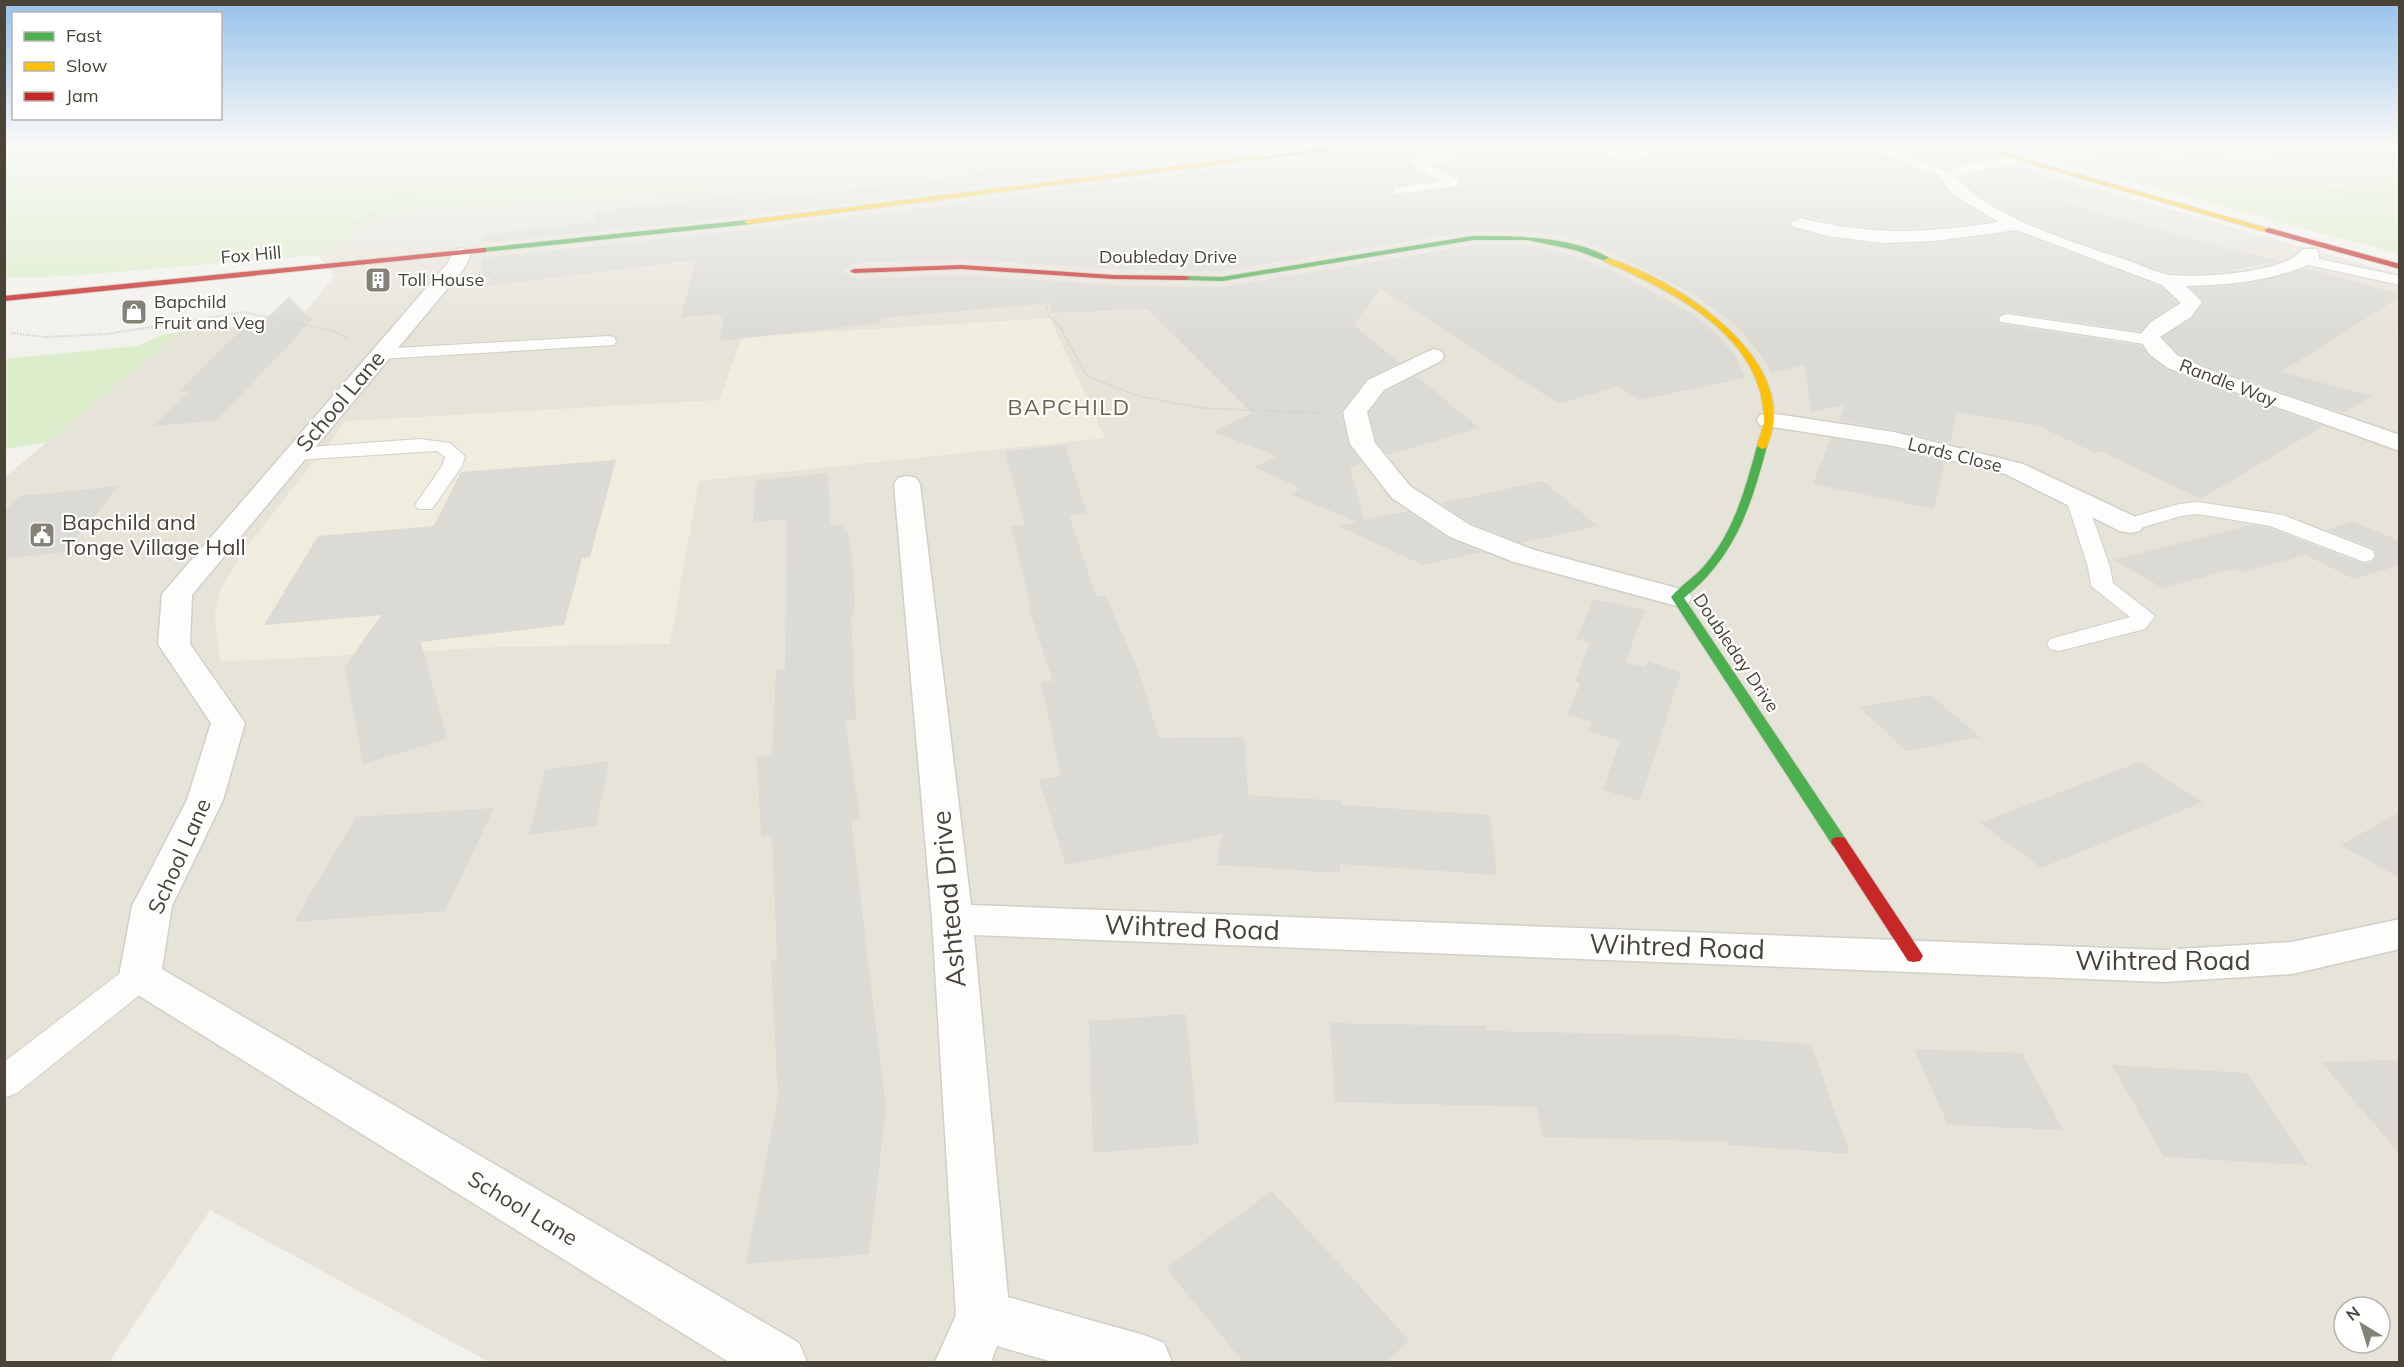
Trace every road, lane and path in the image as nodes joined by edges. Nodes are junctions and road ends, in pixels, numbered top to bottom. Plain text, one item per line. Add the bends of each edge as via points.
1 (381, 209) edge
2 (855, 209) edge
3 (1988, 209) edge
4 (2192, 209) edge
5 (1800, 223) dead end
6 (2016, 225) junction
7 (462, 255) junction
8 (2308, 256) joint
9 (2400, 267) edge
10 (295, 270) junction
11 (1015, 270) junction
12 (854, 272) dead end
13 (2169, 281) junction
14 (2400, 281) edge
15 (116, 286) junction
16 (4, 290) edge
17 (4, 299) edge
18 (2007, 319) dead end
19 (4, 333) edge
20 (2151, 340) junction
21 (608, 341) dead end
22 (379, 354) junction
23 (1433, 357) dead end
24 (1355, 412) junction
25 (1769, 420) junction
26 (2400, 444) edge
27 (295, 454) junction
28 (907, 484) dead end
29 (2076, 499) junction
30 (425, 505) dead end
31 (2130, 525) joint
32 (2364, 555) dead end
33 (1677, 597) junction
34 (2060, 644) dead end
35 (952, 919) junction
36 (2400, 934) edge
37 (1914, 956) junction
38 (140, 976) junction
39 (4, 1083) edge
40 (973, 1339) edge
41 (779, 1362) edge
42 (1144, 1362) edge

1 - 10 path via 310,250
2 - 7 street, Fox Hill
3 - 6 street
4 - 9 street
5 - 6 street via 1846,236 1878,239
6 - 13 street
7 - 10 street, Fox Hill
7 - 22 street, School Lane
8 - 13 street via 2275,273 2256,277
8 - 14 lane
10 - 15 street, Fox Hill
11 - 12 street, Doubleday Drive via 961,267
11 - 24 path via 1038,281 1049,316 1059,325 1087,376 1138,396 1201,408
11 - 25 street, Doubleday Drive via 1222,279 1473,238 1528,238 1577,248 1621,265 1699,307 1747,352 1763,386
13 - 20 street via 2192,302 2190,309 2153,330
15 - 16 street, Fox Hill
15 - 17 street, Fox Hill via 82,293
18 - 20 lane
19 - 22 path via 46,337 108,334 243,312 334,331
20 - 26 street, Randle Way via 2167,359 2197,373
21 - 22 lane
22 - 27 street, School Lane
23 - 24 street via 1376,385
24 - 33 street via 1363,444 1401,492 1460,531 1524,556
25 - 29 street, Lords Close via 1945,451 2014,469
25 - 33 street, Doubleday Drive via 1752,485 1727,547 1698,583
27 - 30 lane via 420,445 450,449 455,456 452,466
27 - 38 street, School Lane via 177,594 174,644 228,723 205,800 152,906
28 - 35 street, Ashtead Drive
29 - 31 street, Lords Close
29 - 34 lane via 2102,586 2143,616 2137,624
31 - 32 lane via 2198,508 2275,520
33 - 37 street, Doubleday Drive
35 - 37 street, Wihtred Road
35 - 40 street, Ashtead Drive
36 - 37 street, Wihtred Road via 2292,958 2163,966
38 - 39 lane
38 - 41 street, School Lane
40 - 42 street, Ashtead Drive

